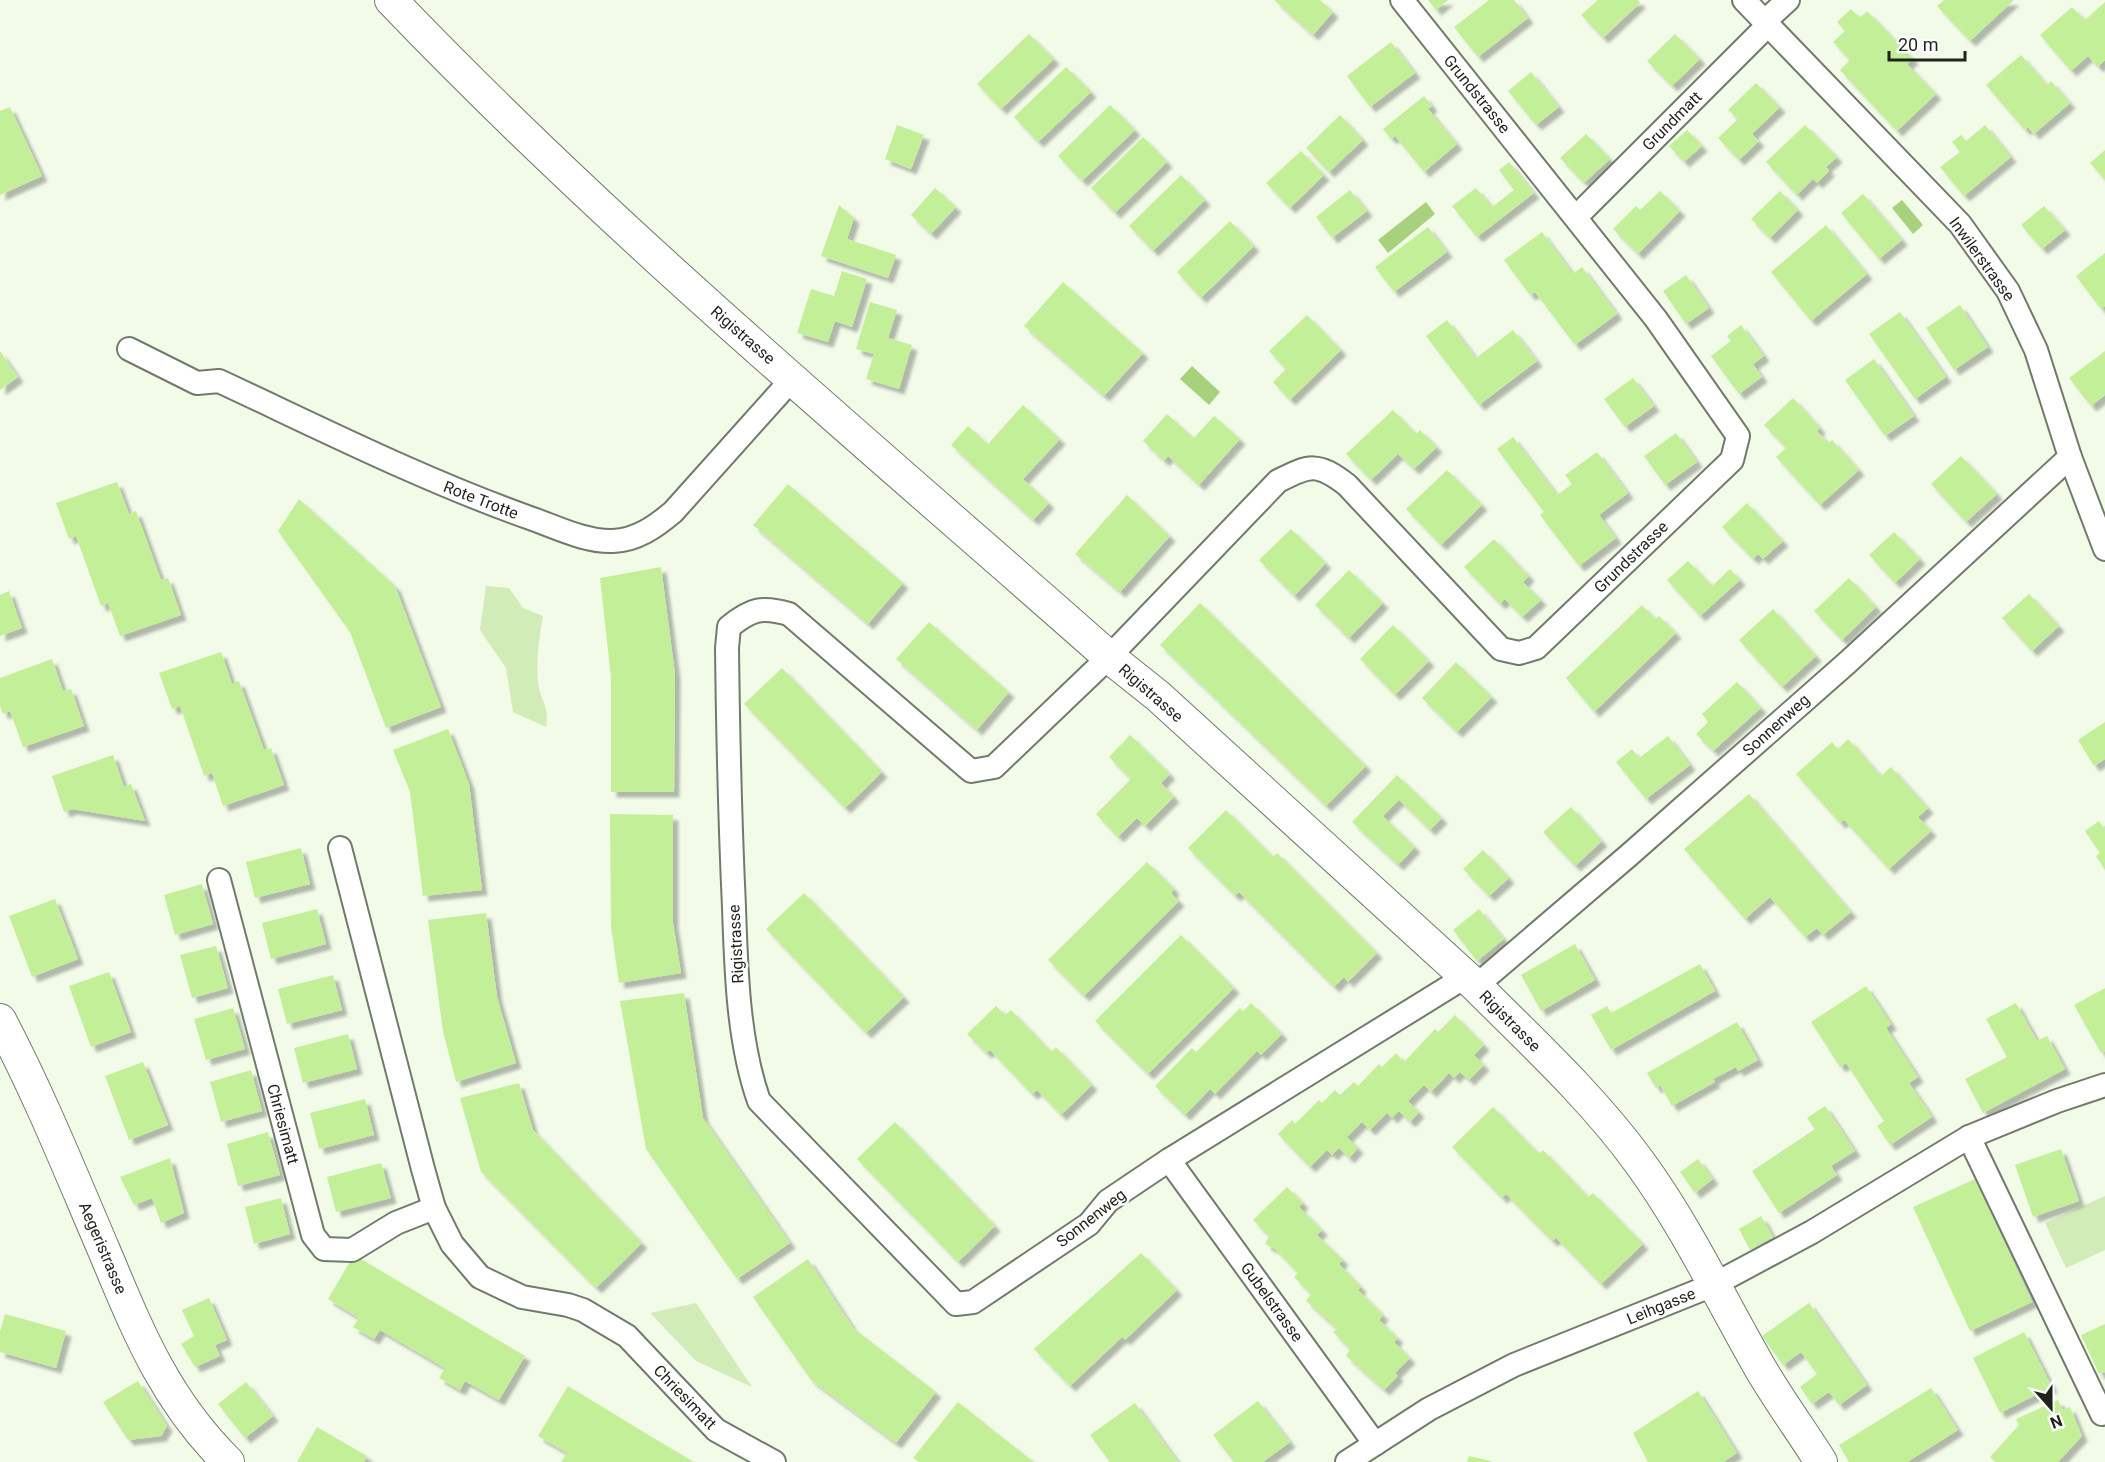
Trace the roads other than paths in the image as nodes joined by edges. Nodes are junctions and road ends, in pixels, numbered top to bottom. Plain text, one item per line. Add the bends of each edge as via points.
1 (391, 0) edge
2 (1401, 0) edge
3 (1744, 0) edge
4 (1788, 0) edge
5 (1767, 23) junction
6 (1576, 217) junction
7 (129, 349) dead end
8 (794, 378) junction
9 (2070, 457) junction
10 (2105, 549) edge
11 (1109, 657) junction
12 (339, 848) dead end
13 (219, 880) dead end
14 (1470, 982) junction
15 (0, 1020) edge
16 (2105, 1084) edge
17 (759, 1101) joint
18 (1969, 1137) junction
19 (1169, 1160) junction
20 (434, 1208) junction
21 (1713, 1285) junction
22 (2102, 1414) dead end
23 (1375, 1444) junction
24 (228, 1462) edge
25 (774, 1462) edge
26 (1347, 1462) edge
27 (1821, 1462) edge

1 - 8 street, Rigistrasse via 488,100 728,323
2 - 6 street, Grundstrasse
3 - 5 street, Inwilerstrasse
4 - 5 street, Grundmatt
5 - 6 street, Grundmatt
5 - 9 street, Inwilerstrasse via 1960,224 2008,291 2036,350
6 - 11 street, Grundstrasse via 1656,319 1737,436 1732,460 1536,648 1519,653 1501,649 1347,485 1326,469 1306,467 1278,481
7 - 8 street, Rote Trotte via 197,382 219,381 456,492 586,538 612,541 636,537 655,528
8 - 11 street, Rigistrasse
9 - 10 street, Inwilerstrasse
9 - 14 street, Sonnenweg via 1848,662 1628,856
11 - 14 street, Rigistrasse via 1158,696
11 - 17 street, Rigistrasse via 994,767 971,771 789,614 768,608 745,614 729,627 729,798 737,975 752,1081
12 - 20 street, Chriesimatt
13 - 20 street, Chriesimatt via 313,1235 324,1249 352,1250 396,1223
14 - 19 street, Sonnenweg
14 - 21 street, Rigistrasse via 1588,1100 1639,1162 1682,1225
15 - 24 street, Aegeristrasse via 28,1072 143,1342 173,1398
16 - 18 street, Leihgasse
17 - 19 street, Sonnenweg via 956,1304 973,1302 1089,1224 1108,1201
18 - 21 street, Leihgasse via 1812,1232
18 - 22 street
19 - 23 street, Gubelstrasse
20 - 25 street, Chriesimatt via 452,1244 480,1277 522,1298 583,1310 627,1336 716,1430
21 - 23 street, Leihgasse via 1514,1365 1429,1408
21 - 27 street, Rigistrasse
23 - 26 street, Leihgasse

